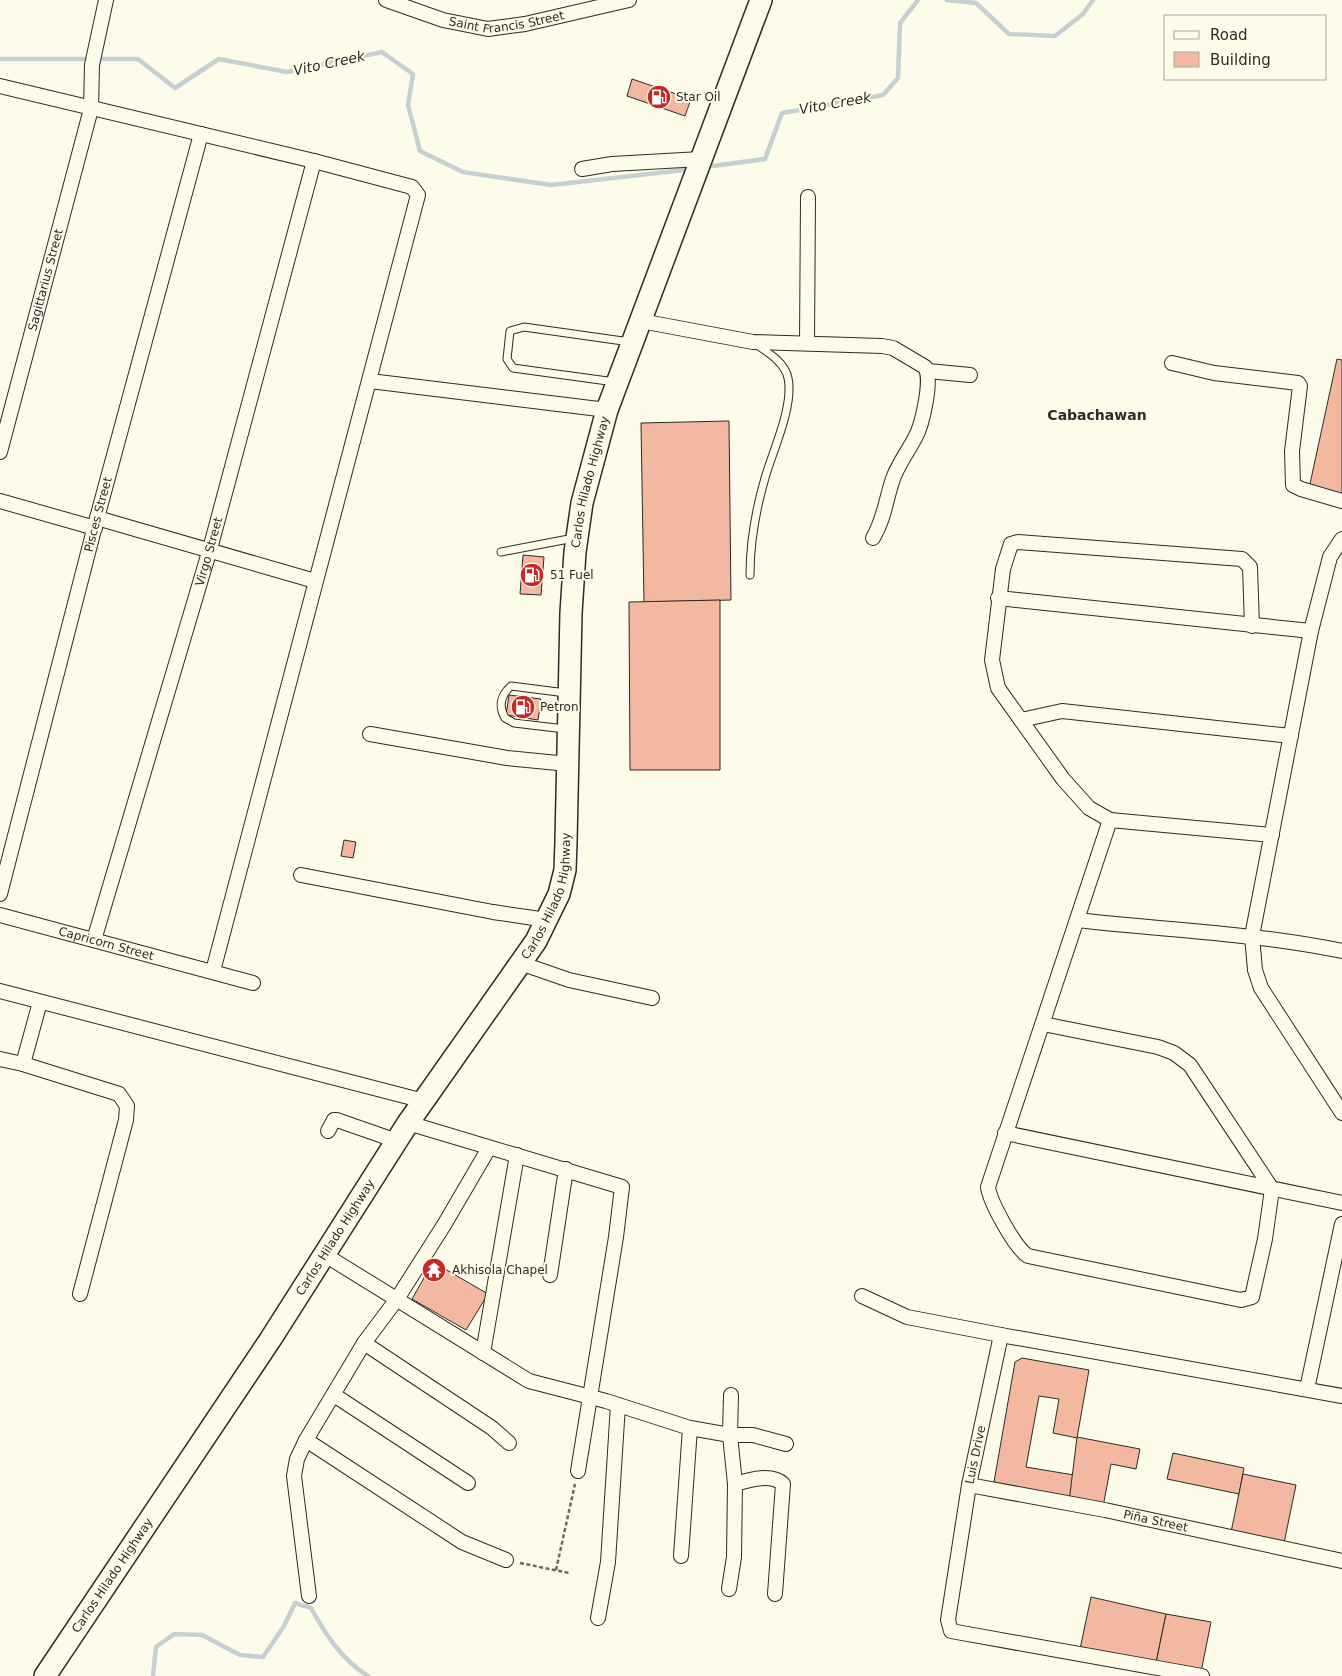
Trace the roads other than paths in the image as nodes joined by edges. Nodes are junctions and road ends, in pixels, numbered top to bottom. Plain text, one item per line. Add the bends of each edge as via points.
1 (106, 0) edge
2 (629, 0) edge
3 (761, 0) edge
4 (391, 1) edge
5 (0, 86) edge
6 (91, 109) junction
7 (201, 134) junction
8 (701, 159) junction
9 (314, 161) junction
10 (582, 169) dead end
11 (808, 197) dead end
12 (641, 321) junction
13 (633, 342) junction
14 (753, 342) junction
15 (807, 343) junction
16 (1172, 363) dead end
17 (928, 371) junction
18 (970, 375) dead end
19 (370, 381) junction
20 (618, 382) junction
21 (607, 410) junction
22 (0, 452) edge
23 (0, 501) edge
24 (1342, 501) edge
25 (96, 523) junction
26 (577, 537) junction
27 (873, 538) dead end
28 (1342, 538) edge
29 (210, 549) junction
30 (501, 552) dead end
31 (750, 576) dead end
32 (315, 581) junction
33 (998, 598) junction
34 (1252, 626) junction
35 (1311, 631) junction
36 (569, 693) junction
37 (1021, 720) junction
38 (568, 729) junction
39 (370, 734) dead end
40 (1291, 736) junction
41 (568, 764) junction
42 (1110, 820) junction
43 (1272, 835) junction
44 (302, 875) dead end
45 (0, 894) edge
46 (0, 915) edge
47 (547, 920) junction
48 (1077, 920) junction
49 (1252, 936) junction
50 (94, 940) junction
51 (1342, 951) edge
52 (520, 963) junction
53 (214, 972) junction
54 (253, 983) dead end
55 (0, 991) edge
56 (652, 998) dead end
57 (40, 1002) junction
58 (1043, 1024) junction
59 (0, 1059) edge
60 (23, 1064) junction
61 (424, 1101) junction
62 (1342, 1113) edge
63 (408, 1123) junction
64 (328, 1131) dead end
65 (1006, 1134) junction
66 (397, 1142) junction
67 (489, 1148) junction
68 (517, 1155) junction
69 (566, 1169) junction
70 (1272, 1189) junction
71 (1342, 1203) edge
72 (1342, 1224) edge
73 (325, 1255) junction
74 (550, 1274) dead end
75 (80, 1294) dead end
76 (862, 1296) dead end
77 (396, 1299) junction
78 (1001, 1334) junction
79 (364, 1343) junction
80 (484, 1353) junction
81 (1306, 1389) junction
82 (334, 1395) junction
83 (731, 1395) dead end
84 (1342, 1396) edge
85 (591, 1398) junction
86 (618, 1405) junction
87 (690, 1428) junction
88 (730, 1435) junction
89 (306, 1440) junction
90 (509, 1442) dead end
91 (786, 1444) dead end
92 (578, 1470) road end
93 (468, 1484) dead end
94 (736, 1484) junction
95 (970, 1485) junction
96 (682, 1556) dead end
97 (506, 1560) road end
98 (1342, 1561) edge
99 (729, 1589) dead end
100 (775, 1594) dead end
101 (309, 1596) dead end
102 (598, 1618) dead end
103 (45, 1676) edge
104 (1202, 1676) edge

1 - 6 street, Sagittarius Street via 93,59
2 - 4 street, Saint Francis Street via 525,24 488,29 443,20
3 - 8 main road, Carlos Hilado Highway
5 - 6 street
6 - 7 street
6 - 22 street, Sagittarius Street
7 - 9 street
7 - 25 street, Pisces Street
8 - 10 street
8 - 12 main road, Carlos Hilado Highway
9 - 19 street via 412,187 418,194
9 - 29 street, Virgo Street
11 - 15 street
12 - 13 main road, Carlos Hilado Highway
12 - 14 street
13 - 20 main road, Carlos Hilado Highway
13 - 20 lane via 524,327 510,331 508,359 513,368
14 - 15 street
14 - 31 lane via 784,367 789,386 750,547
15 - 17 street via 893,348 916,359
16 - 24 street via 1214,373 1298,383 1291,470 1293,484 1301,490
17 - 18 street
17 - 27 street via 920,427 897,468 883,518
19 - 21 street
19 - 32 street
20 - 21 main road, Carlos Hilado Highway
21 - 26 main road, Carlos Hilado Highway via 582,503
23 - 25 street
25 - 29 street
25 - 45 street, Pisces Street
26 - 30 lane
26 - 36 main road, Carlos Hilado Highway via 570,613
28 - 35 street via 1330,557
29 - 32 street
29 - 50 street, Virgo Street
32 - 53 street
33 - 34 street
33 - 34 street via 1007,556 1014,542 1242,560 1250,567
33 - 37 street via 992,660 994,676 998,688
34 - 35 street
35 - 40 street
36 - 38 main road, Carlos Hilado Highway
36 - 38 lane via 511,686 501,703 505,718 514,723
37 - 40 street via 1062,711
37 - 42 street via 1076,794 1089,808
38 - 41 main road, Carlos Hilado Highway
39 - 41 street via 450,749
40 - 43 street
41 - 47 main road, Carlos Hilado Highway via 565,870
42 - 43 street
42 - 48 street
43 - 49 street
44 - 47 street
46 - 50 street, Capricorn Street
47 - 52 main road, Carlos Hilado Highway
48 - 49 street
48 - 58 street
49 - 51 street
49 - 62 street via 1255,970 1261,988
50 - 53 street, Capricorn Street
52 - 56 street via 569,980
52 - 61 main road, Carlos Hilado Highway
53 - 54 street, Capricorn Street
55 - 57 street
57 - 60 street
57 - 61 street
58 - 65 street
58 - 70 street via 1158,1047 1182,1058 1190,1065
59 - 60 street
60 - 75 street via 119,1094 127,1106
61 - 63 main road, Carlos Hilado Highway
63 - 66 main road, Carlos Hilado Highway
63 - 67 street
64 - 66 street via 337,1120
65 - 70 street
65 - 70 street via 988,1187 992,1201 1023,1253 1115,1274 1248,1299 1254,1294
66 - 73 main road, Carlos Hilado Highway
67 - 68 street
67 - 77 street
68 - 69 street
68 - 80 street
69 - 74 street
69 - 85 street via 620,1184 623,1189
70 - 71 street
72 - 81 street
73 - 77 street
73 - 103 main road, Carlos Hilado Highway
76 - 78 street via 906,1316
77 - 79 street
77 - 80 street
78 - 81 street
78 - 95 street, Luis Drive
79 - 82 street
79 - 90 street
80 - 85 street via 529,1382
81 - 84 street
82 - 89 street
82 - 93 street
83 - 88 street
85 - 86 street
85 - 92 street
86 - 87 street
86 - 102 street via 608,1562
87 - 88 street
87 - 96 street
88 - 91 street via 753,1435
88 - 94 street
89 - 97 street via 462,1542
89 - 101 street via 297,1459 294,1476
94 - 99 street via 734,1557
94 - 100 street via 755,1478 783,1484
95 - 98 street, Piña Street via 1105,1510
95 - 104 street, Luis Drive via 948,1620 951,1631

